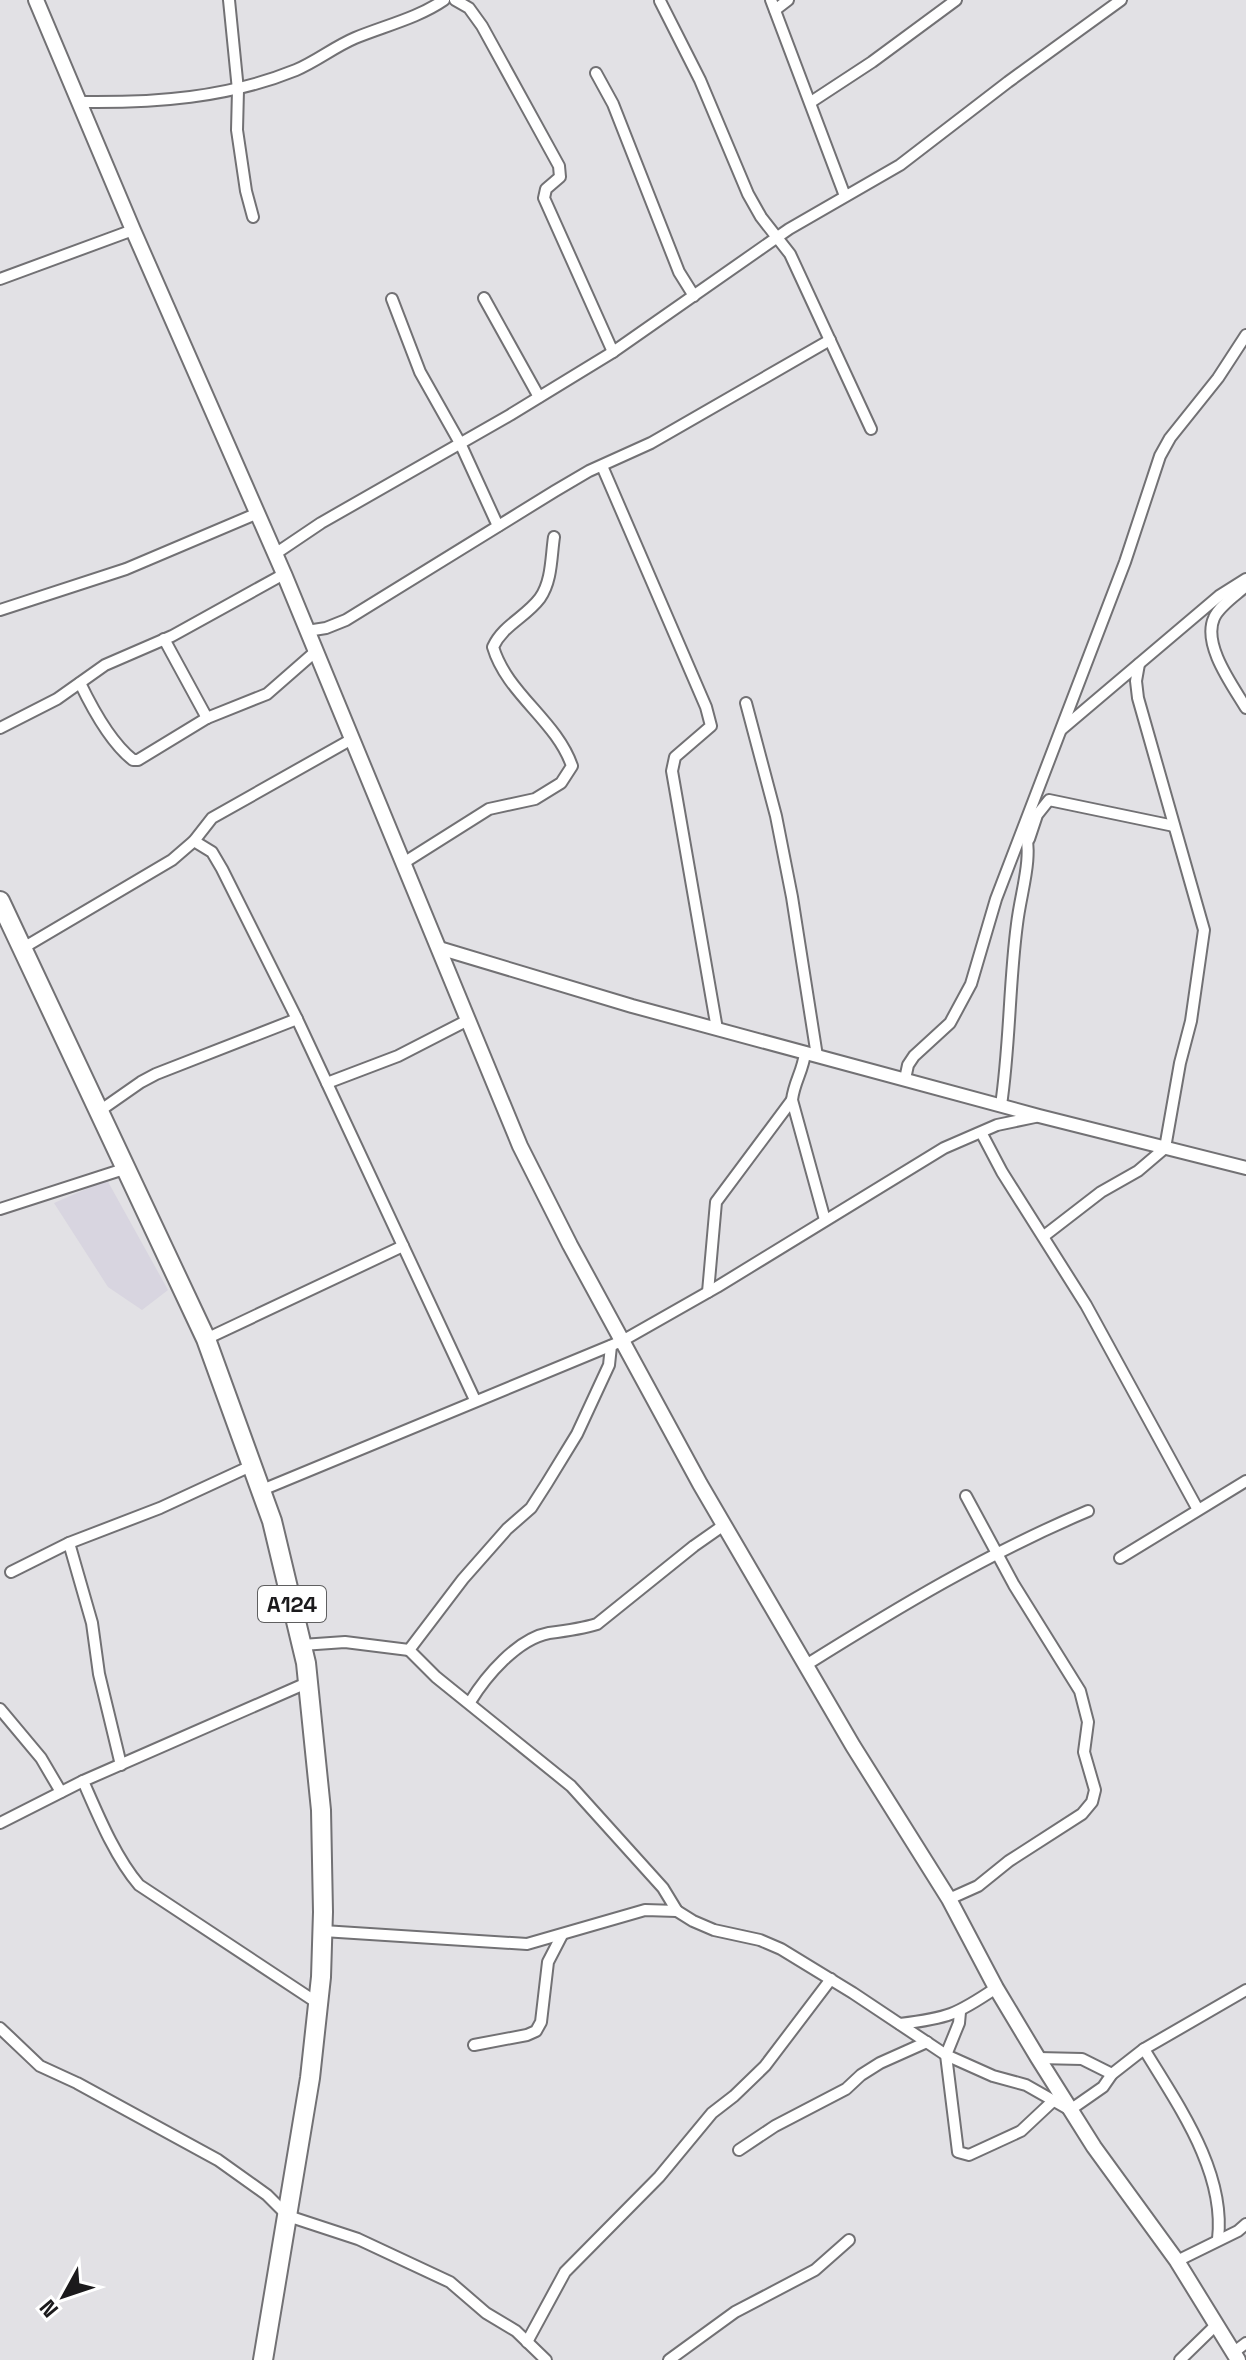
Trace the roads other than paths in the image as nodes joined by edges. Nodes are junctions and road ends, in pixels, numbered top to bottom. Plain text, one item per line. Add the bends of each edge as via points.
1 (36, 0) edge
2 (229, 0) edge
3 (444, 0) edge
4 (455, 0) edge
5 (788, 0) edge
6 (956, 0) edge
7 (1121, 0) edge
8 (660, 1) edge
9 (773, 5) edge
10 (596, 73) dead end
11 (238, 90) junction
12 (81, 102) junction
13 (811, 102) junction
14 (845, 196) junction
15 (253, 217) dead end
16 (133, 230) junction
17 (778, 237) junction
18 (0, 279) edge
19 (694, 296) junction
20 (484, 298) dead end
21 (392, 299) dead end
22 (1246, 335) edge
23 (830, 340) junction
24 (613, 352) junction
25 (539, 397) junction
26 (871, 429) dead end
27 (460, 443) junction
28 (602, 466) junction
29 (258, 513) junction
30 (498, 526) junction
31 (554, 537) dead end
32 (275, 554) junction
33 (284, 574) junction
34 (1246, 579) edge
35 (1246, 586) edge
36 (0, 610) edge
37 (307, 631) junction
38 (164, 639) junction
39 (315, 652) junction
40 (1139, 664) junction
41 (80, 683) junction
42 (746, 703) dead end
43 (1246, 708) edge
44 (207, 718) junction
45 (0, 728) edge
46 (1060, 731) junction
47 (352, 739) junction
48 (1024, 824) junction
49 (1174, 826) junction
50 (194, 841) junction
51 (1028, 841) junction
52 (405, 862) junction
53 (0, 901) edge
54 (23, 948) junction
55 (439, 948) junction
56 (297, 1019) junction
57 (468, 1020) junction
58 (717, 1029) junction
59 (811, 1055) junction
60 (905, 1079) junction
61 (327, 1083) junction
62 (792, 1100) junction
63 (1001, 1105) junction
64 (98, 1112) junction
65 (1039, 1116) junction
66 (982, 1134) junction
67 (1165, 1148) junction
68 (1246, 1168) edge
69 (124, 1169) junction
70 (0, 1209) edge
71 (825, 1220) junction
72 (1044, 1236) junction
73 (403, 1246) junction
74 (708, 1292) junction
75 (206, 1339) junction
76 (617, 1344) junction
77 (475, 1400) junction
78 (253, 1465) junction
79 (1246, 1481) edge
80 (262, 1490) junction
81 (966, 1496) dead end
82 (1197, 1508) junction
83 (1088, 1511) dead end
84 (724, 1525) junction
85 (69, 1543) junction
86 (996, 1552) junction
87 (1120, 1558) dead end
88 (11, 1572) dead end
89 (302, 1645) junction
90 (409, 1650) junction
91 (806, 1665) junction
92 (309, 1682) junction
93 (470, 1702) junction
94 (0, 1709) edge
95 (121, 1765) junction
96 (83, 1781) junction
97 (61, 1792) junction
98 (0, 1823) edge
99 (949, 1899) junction
100 (677, 1911) junction
101 (323, 1931) junction
102 (562, 1935) junction
103 (831, 1979) junction
104 (996, 1988) junction
105 (1246, 1990) edge
106 (319, 2004) junction
107 (960, 2012) junction
108 (900, 2024) junction
109 (1, 2030) edge
110 (927, 2042) junction
111 (474, 2045) dead end
112 (1144, 2049) junction
113 (946, 2055) junction
114 (1038, 2058) junction
115 (1112, 2074) junction
116 (1053, 2101) junction
117 (1070, 2110) junction
118 (739, 2150) dead end
119 (288, 2216) junction
120 (1243, 2229) edge
121 (1218, 2239) junction
122 (849, 2240) dead end
123 (1177, 2261) junction
124 (1217, 2324) junction
125 (527, 2342) junction
126 (1239, 2352) edge
127 (263, 2360) edge
128 (546, 2360) edge
129 (669, 2360) edge
130 (1180, 2360) edge

1 - 12 main road
2 - 11 street
3 - 11 street via 340,45 312,63
4 - 24 street via 482,26 559,166 560,177 544,198
5 - 9 street
6 - 13 street
7 - 14 street via 926,147
8 - 17 street via 748,194
9 - 13 street
10 - 19 street via 679,272
11 - 12 street via 136,102
11 - 15 street via 237,130
12 - 16 main road
13 - 14 street
14 - 17 street
16 - 18 street
16 - 29 main road
17 - 19 street
17 - 23 street
19 - 24 street
20 - 25 street
21 - 27 street via 420,372
22 - 46 street via 1160,456
23 - 26 street
23 - 28 street
24 - 25 street
25 - 27 street
27 - 30 street
27 - 32 street
28 - 30 street
28 - 58 street via 711,726 675,757 672,771
29 - 32 main road
29 - 36 street via 126,569
30 - 37 street via 346,620
31 - 52 street via 549,581 540,598 498,635 493,647 512,684 565,748 572,766 561,783 535,799 489,809
32 - 33 main road
33 - 37 main road
33 - 38 street
34 - 40 street
35 - 43 street via 1214,618 1212,633 1223,670
37 - 39 main road
38 - 41 street via 105,665
38 - 44 street
39 - 44 street via 267,694
39 - 47 main road
40 - 46 street
40 - 49 street via 1138,698
41 - 44 street via 99,718 133,760
41 - 45 street
42 - 59 street via 792,897
46 - 48 street
47 - 50 street via 212,818
47 - 52 main road
48 - 51 street
48 - 60 street via 962,1005 914,1056
49 - 51 street via 1049,800
49 - 67 street via 1204,930
50 - 54 street via 172,860
50 - 56 street via 212,852 222,869
51 - 63 street via 1030,861 1017,923
52 - 55 main road
53 - 54 highway, A124
54 - 64 highway, A124
55 - 57 main road
55 - 58 street
56 - 61 street
56 - 64 street via 156,1074
57 - 61 street via 398,1056
57 - 76 main road via 520,1146
58 - 59 street
59 - 60 street
59 - 62 street via 793,1084
60 - 63 street
61 - 73 street
62 - 71 street
62 - 74 street via 716,1202
63 - 65 street
64 - 69 highway, A124
65 - 66 street via 997,1125
65 - 67 street
66 - 71 street via 944,1148
66 - 72 street
67 - 68 street
67 - 72 street
69 - 70 street
69 - 75 highway, A124
71 - 74 street
72 - 82 street
73 - 75 street
73 - 77 street
74 - 76 street
75 - 78 highway, A124
76 - 77 street
76 - 84 main road
76 - 90 street via 577,1434 531,1508 463,1579
77 - 80 street
78 - 80 highway, A124
78 - 85 street
79 - 82 street
80 - 89 highway, A124
81 - 86 street
82 - 87 street
83 - 86 street
84 - 91 main road
84 - 93 street via 597,1624 547,1634 516,1651
85 - 88 street
85 - 95 street via 92,1623
86 - 91 street
86 - 99 street via 1080,1691 1088,1722 1084,1752 1095,1790 1082,1814 978,1886
89 - 90 street via 345,1642
89 - 92 highway, A124
90 - 93 street
91 - 99 main road
92 - 95 street
92 - 101 highway, A124 via 321,1810
93 - 100 street via 571,1786 663,1888
94 - 97 street via 41,1758
95 - 96 street
96 - 97 street
96 - 106 street via 139,1885
97 - 98 street
99 - 104 main road
100 - 102 street via 645,1910
100 - 103 street via 714,1930 781,1949
101 - 102 street via 505,1944
101 - 106 highway, A124
102 - 111 street via 548,1962 539,2027 527,2035
103 - 108 street
103 - 125 street via 765,2066 712,2113 659,2177 565,2272
104 - 107 street
104 - 114 main road
105 - 112 street
106 - 119 highway, A124
107 - 108 street
107 - 113 street
108 - 110 street
109 - 119 street via 40,2066 218,2160
110 - 113 street
110 - 118 street via 880,2063 846,2089
112 - 115 street
112 - 121 street via 1205,2161 1213,2182
113 - 116 street via 1026,2085
113 - 116 street via 961,2155 1021,2131
114 - 115 street via 1082,2059
114 - 117 main road
115 - 117 street via 1103,2087
116 - 117 street
117 - 123 main road
119 - 125 street via 358,2239 450,2282
119 - 127 highway, A124
120 - 121 street
121 - 123 street
122 - 129 street via 815,2270 735,2312
123 - 124 main road
124 - 126 main road
124 - 130 street
125 - 128 street

